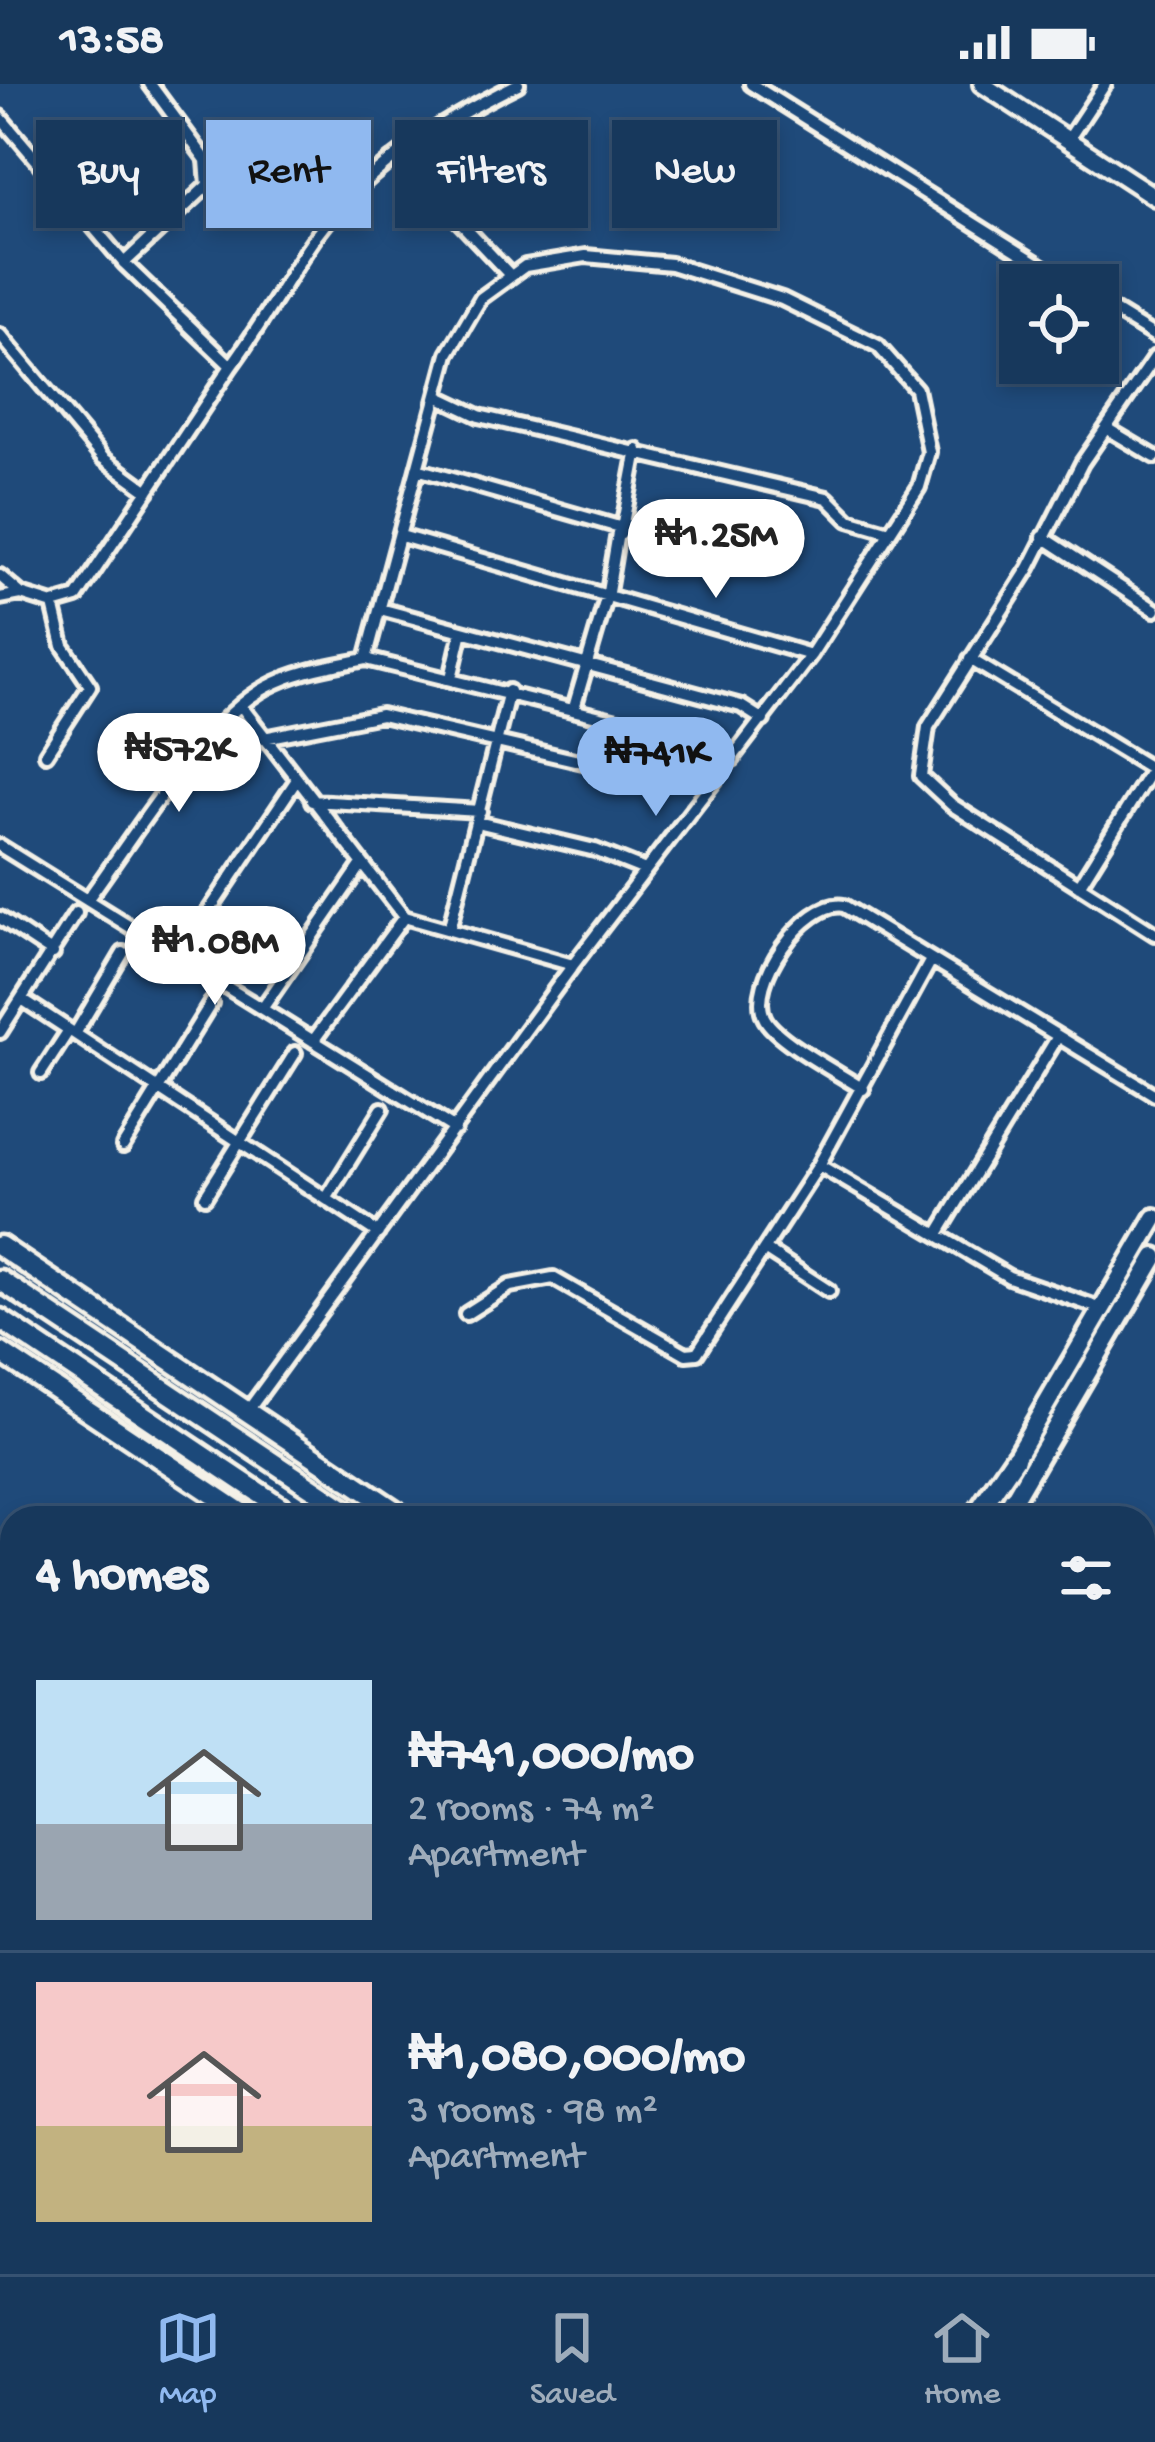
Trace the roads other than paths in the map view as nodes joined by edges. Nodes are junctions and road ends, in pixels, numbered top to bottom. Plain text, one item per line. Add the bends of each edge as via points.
1 (150, 84) edge
2 (751, 84) edge
3 (982, 84) edge
4 (1105, 84) edge
5 (511, 86) edge
6 (0, 117) edge
7 (447, 120) edge
8 (1068, 140) junction
9 (395, 157) edge
10 (1155, 197) edge
11 (465, 228) edge
12 (124, 263) junction
13 (1038, 264) edge
14 (508, 273) junction
15 (1119, 314) edge
16 (0, 335) edge
17 (1155, 335) edge
18 (1155, 357) edge
19 (231, 367) junction
20 (437, 396) junction
21 (1106, 428) junction
22 (637, 450) junction
23 (1155, 457) edge
24 (417, 470) junction
25 (148, 491) junction
26 (890, 532) junction
27 (621, 534) junction
28 (400, 536) junction
29 (1043, 537) junction
30 (0, 576) edge
31 (608, 592) junction
32 (21, 594) junction
33 (0, 598) edge
34 (53, 604) junction
35 (380, 609) junction
36 (1155, 610) edge
37 (462, 631) junction
38 (811, 655) junction
39 (366, 659) junction
40 (970, 659) junction
41 (587, 664) junction
42 (451, 678) junction
43 (509, 691) junction
44 (241, 706) junction
45 (574, 708) junction
46 (763, 720) junction
47 (264, 738) junction
48 (497, 742) junction
49 (46, 754) dead end
50 (734, 759) junction
51 (1154, 766) edge
52 (639, 775) dead end
53 (296, 782) junction
54 (312, 802) junction
55 (478, 817) junction
56 (0, 846) edge
57 (360, 867) junction
58 (645, 870) junction
59 (1078, 886) junction
60 (87, 900) junction
61 (76, 914) dead end
62 (404, 917) junction
63 (0, 918) edge
64 (449, 930) junction
65 (1155, 934) edge
66 (53, 953) junction
67 (123, 953) dead end
68 (178, 957) junction
69 (931, 960) junction
70 (573, 965) junction
71 (25, 1001) junction
72 (211, 1003) dead end
73 (262, 1010) junction
74 (0, 1032) edge
75 (72, 1032) junction
76 (1057, 1038) junction
77 (313, 1041) junction
78 (295, 1053) dead end
79 (41, 1073) dead end
80 (158, 1089) junction
81 (863, 1089) junction
82 (1155, 1095) edge
83 (382, 1109) dead end
84 (455, 1129) junction
85 (240, 1142) junction
86 (123, 1146) dead end
87 (819, 1165) junction
88 (205, 1197) dead end
89 (326, 1199) junction
90 (1155, 1218) edge
91 (378, 1233) junction
92 (938, 1234) junction
93 (0, 1246) edge
94 (766, 1250) junction
95 (1155, 1257) edge
96 (0, 1261) edge
97 (48, 1279) junction
98 (0, 1280) edge
99 (829, 1291) dead end
100 (1102, 1309) junction
101 (466, 1314) dead end
102 (8, 1324) edge
103 (0, 1352) edge
104 (80, 1406) junction
105 (247, 1412) junction
106 (1016, 1458) joint
107 (231, 1506) edge
108 (279, 1506) edge
109 (340, 1506) edge
110 (388, 1506) edge
111 (986, 1506) edge
112 (1011, 1506) edge

1 - 12 street via 206,160 208,185
2 - 13 street
3 - 8 street
4 - 8 street
5 - 7 street
6 - 12 street
8 - 10 street
9 - 19 street via 309,245
11 - 14 street
12 - 19 street
14 - 20 street via 456,337
14 - 26 street via 586,256 671,264 782,299 878,346 916,389 928,433 919,487
15 - 17 street
16 - 25 street via 103,458
18 - 21 street
19 - 25 street
20 - 22 street via 479,416
20 - 24 street
21 - 23 street
21 - 29 street
22 - 26 street via 827,498 849,520
22 - 27 street
24 - 27 street via 614,521
24 - 28 street
25 - 34 street via 77,596
26 - 38 street
27 - 31 street
28 - 31 street
28 - 35 street
29 - 36 street
29 - 40 street
30 - 32 street
31 - 38 street
31 - 41 street
32 - 33 street
32 - 34 street
34 - 49 street via 63,646 90,686
35 - 37 street
35 - 39 street
37 - 41 street
37 - 42 street
38 - 46 street
39 - 42 street
39 - 44 street via 289,676
40 - 51 street
40 - 59 street via 928,727 921,776 952,806
41 - 45 street
41 - 46 street via 741,706
42 - 43 street
43 - 45 street
43 - 48 street
44 - 47 street
44 - 60 street
45 - 50 street via 706,743
46 - 50 street
47 - 48 street via 370,715
47 - 53 street
48 - 52 street
48 - 55 street
50 - 58 street
51 - 59 street
53 - 54 street
53 - 68 street
54 - 55 street
54 - 57 street
55 - 58 street
55 - 64 street
56 - 60 street
57 - 62 street
57 - 73 street
58 - 70 street
59 - 65 street
60 - 68 street
61 - 66 street
62 - 64 street
62 - 77 street
63 - 66 street
64 - 70 street
66 - 71 street
67 - 75 street
68 - 73 street
69 - 76 street
69 - 81 street
69 - 81 street via 844,906 826,905 806,919 763,979 757,1000 767,1024
70 - 84 street
71 - 74 street
71 - 75 street
72 - 80 street
73 - 77 street
75 - 79 street
75 - 80 street
76 - 82 street
76 - 92 street
77 - 84 street
78 - 85 street
80 - 85 street
80 - 86 street
81 - 87 street
83 - 89 street
84 - 91 street
85 - 88 street
85 - 89 street
87 - 92 street
87 - 94 street
89 - 91 street
90 - 100 main road
91 - 105 street
92 - 100 street via 1009,1277
93 - 97 highway
94 - 99 street
94 - 101 street via 697,1353 553,1278 510,1286
95 - 112 main road
96 - 97 highway
97 - 105 highway
98 - 109 highway
100 - 106 main road
102 - 104 highway
102 - 108 highway
103 - 104 highway
104 - 107 highway
105 - 110 highway
106 - 111 highway

